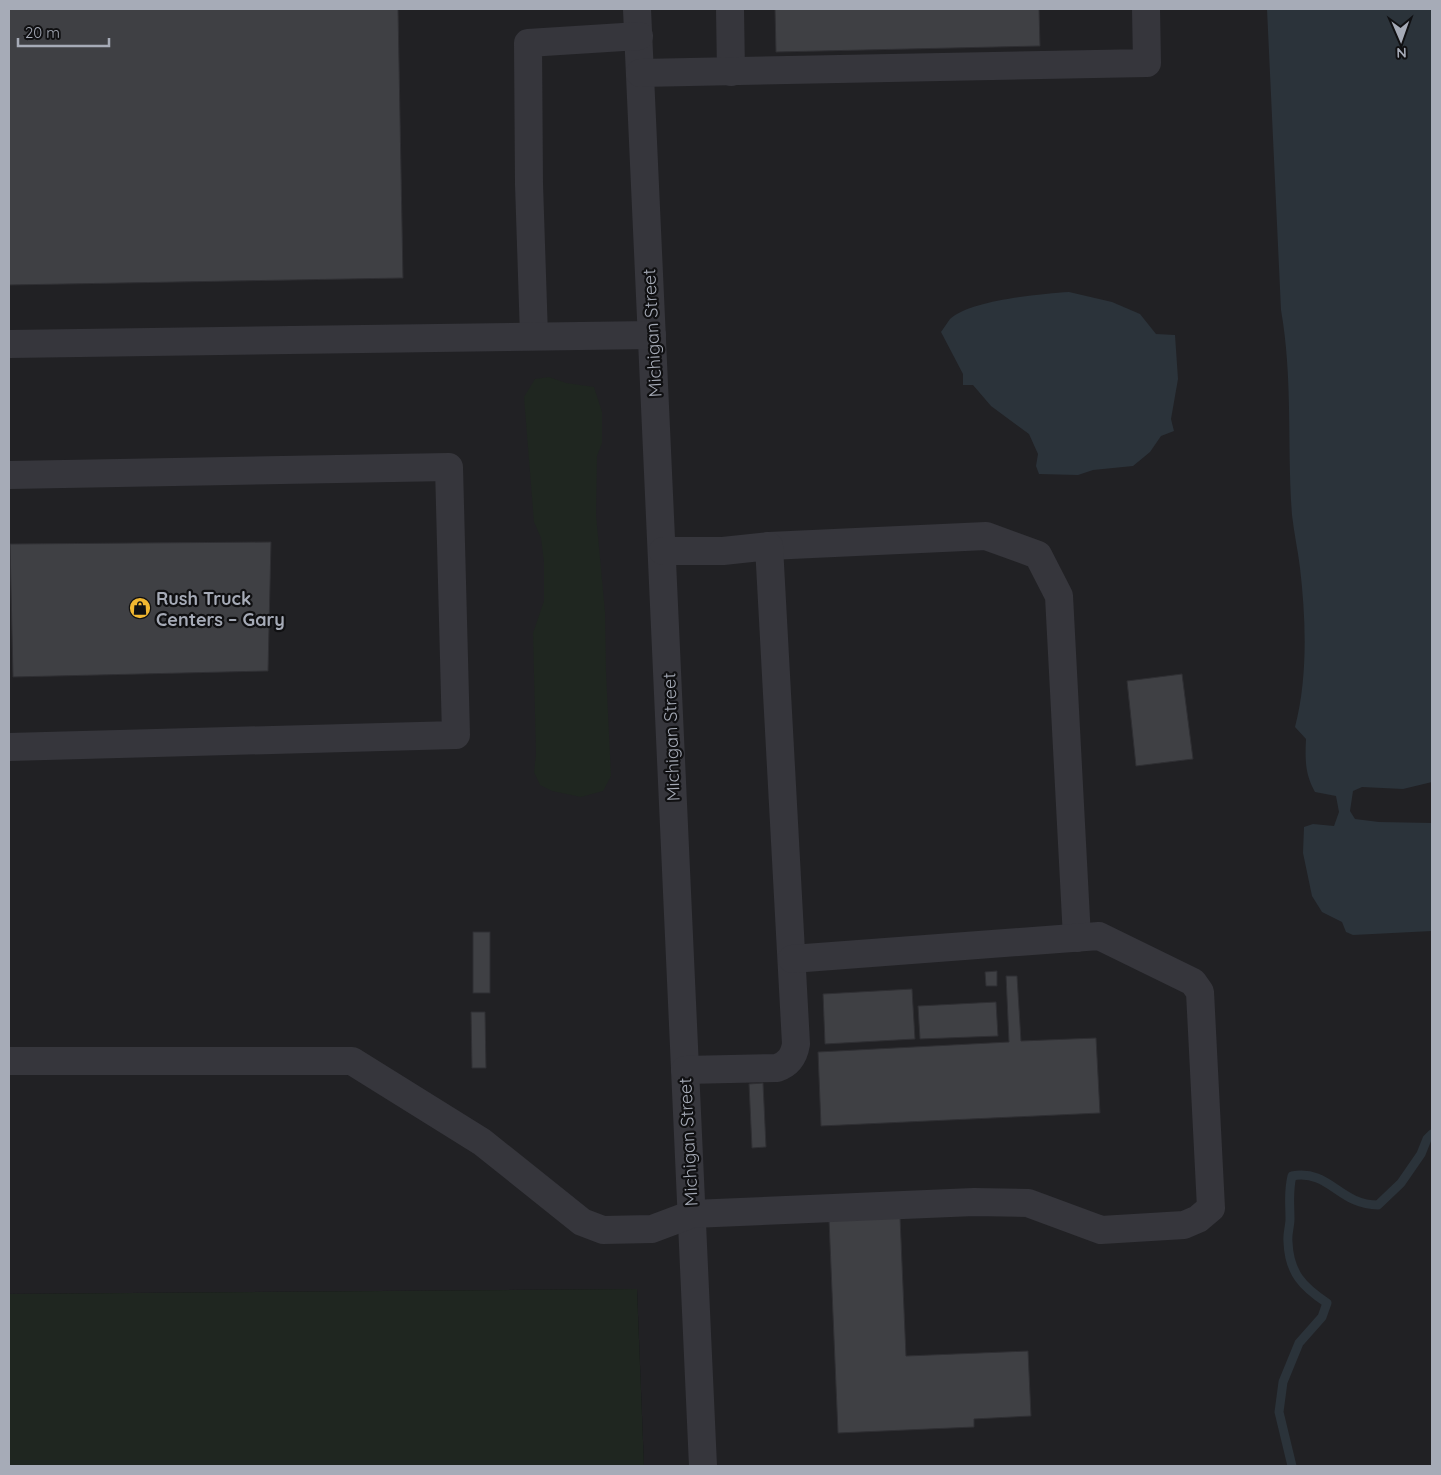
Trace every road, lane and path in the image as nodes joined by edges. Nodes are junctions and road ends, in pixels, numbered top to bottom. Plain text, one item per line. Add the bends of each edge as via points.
1 (638, 9) edge
2 (730, 9) edge
3 (1146, 9) edge
4 (639, 36) junction
5 (731, 72) junction
6 (640, 73) junction
7 (652, 334) junction
8 (534, 336) junction
9 (9, 344) edge
10 (9, 475) edge
11 (769, 546) junction
12 (663, 551) junction
13 (9, 747) edge
14 (1077, 938) junction
15 (792, 958) junction
16 (9, 1062) edge
17 (685, 1070) junction
18 (692, 1214) junction
19 (703, 1466) edge

1 - 4 street, Michigan Street
2 - 5 street
3 - 5 street via 1147,63
4 - 6 street, Michigan Street
4 - 8 street via 528,43
5 - 6 street
6 - 7 street, Michigan Street
7 - 8 street
7 - 12 street, Michigan Street
8 - 9 street
10 - 13 street via 449,467 456,734
11 - 12 street via 723,551
11 - 14 street via 986,536 1038,555 1059,596
11 - 15 street
12 - 17 street, Michigan Street
14 - 15 street
14 - 18 street via 1099,936 1193,982 1200,992 1211,1208 1198,1219 1184,1225 1101,1230 1028,1203 974,1202
15 - 17 street via 796,1044 795,1053 785,1065 777,1068
16 - 18 street via 352,1061 482,1142 582,1222 603,1230 652,1230
17 - 18 street, Michigan Street
18 - 19 street, Michigan Street

